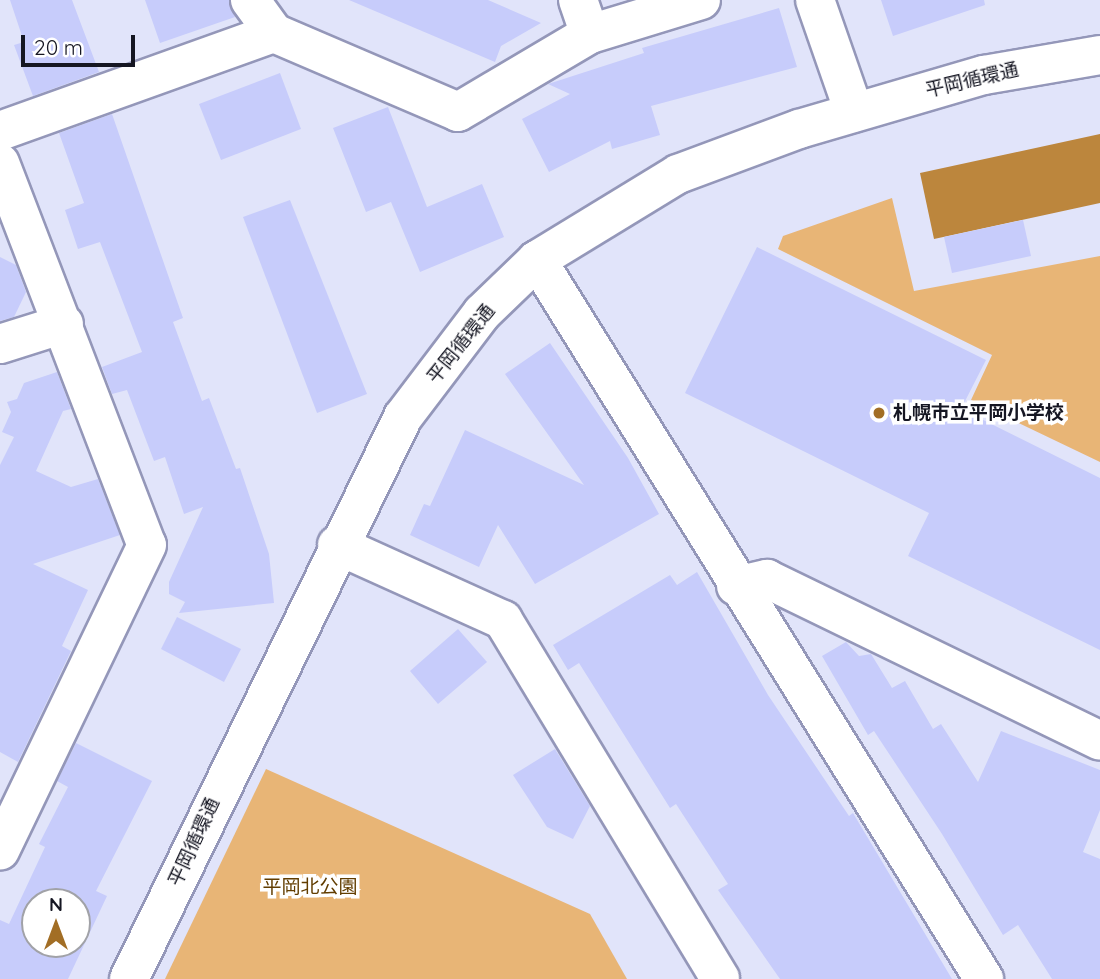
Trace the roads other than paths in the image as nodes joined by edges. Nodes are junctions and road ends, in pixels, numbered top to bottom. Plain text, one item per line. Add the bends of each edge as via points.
1 (250, 0) edge
2 (701, 0) edge
3 (815, 0) edge
4 (584, 17) edge
5 (274, 33) junction
6 (1100, 55) edge
7 (855, 112) junction
8 (0, 131) edge
9 (0, 163) edge
10 (537, 260) junction
11 (64, 324) junction
12 (0, 344) edge
13 (337, 545) junction
14 (736, 586) junction
15 (1100, 741) edge
16 (0, 850) edge
17 (129, 979) edge
18 (720, 979) edge
19 (984, 979) edge

1 - 5 street
2 - 4 street
3 - 7 street
4 - 5 street via 458,112
5 - 8 street
6 - 7 street, 平岡循環通 via 984,75
7 - 10 street, 平岡循環通 via 678,174
9 - 11 street
10 - 13 street, 平岡循環通 via 482,313 403,417
10 - 14 street
11 - 12 street
11 - 16 street via 147,545
13 - 17 street, 平岡循環通
13 - 18 street via 503,620
14 - 15 street via 767,579
14 - 19 street

